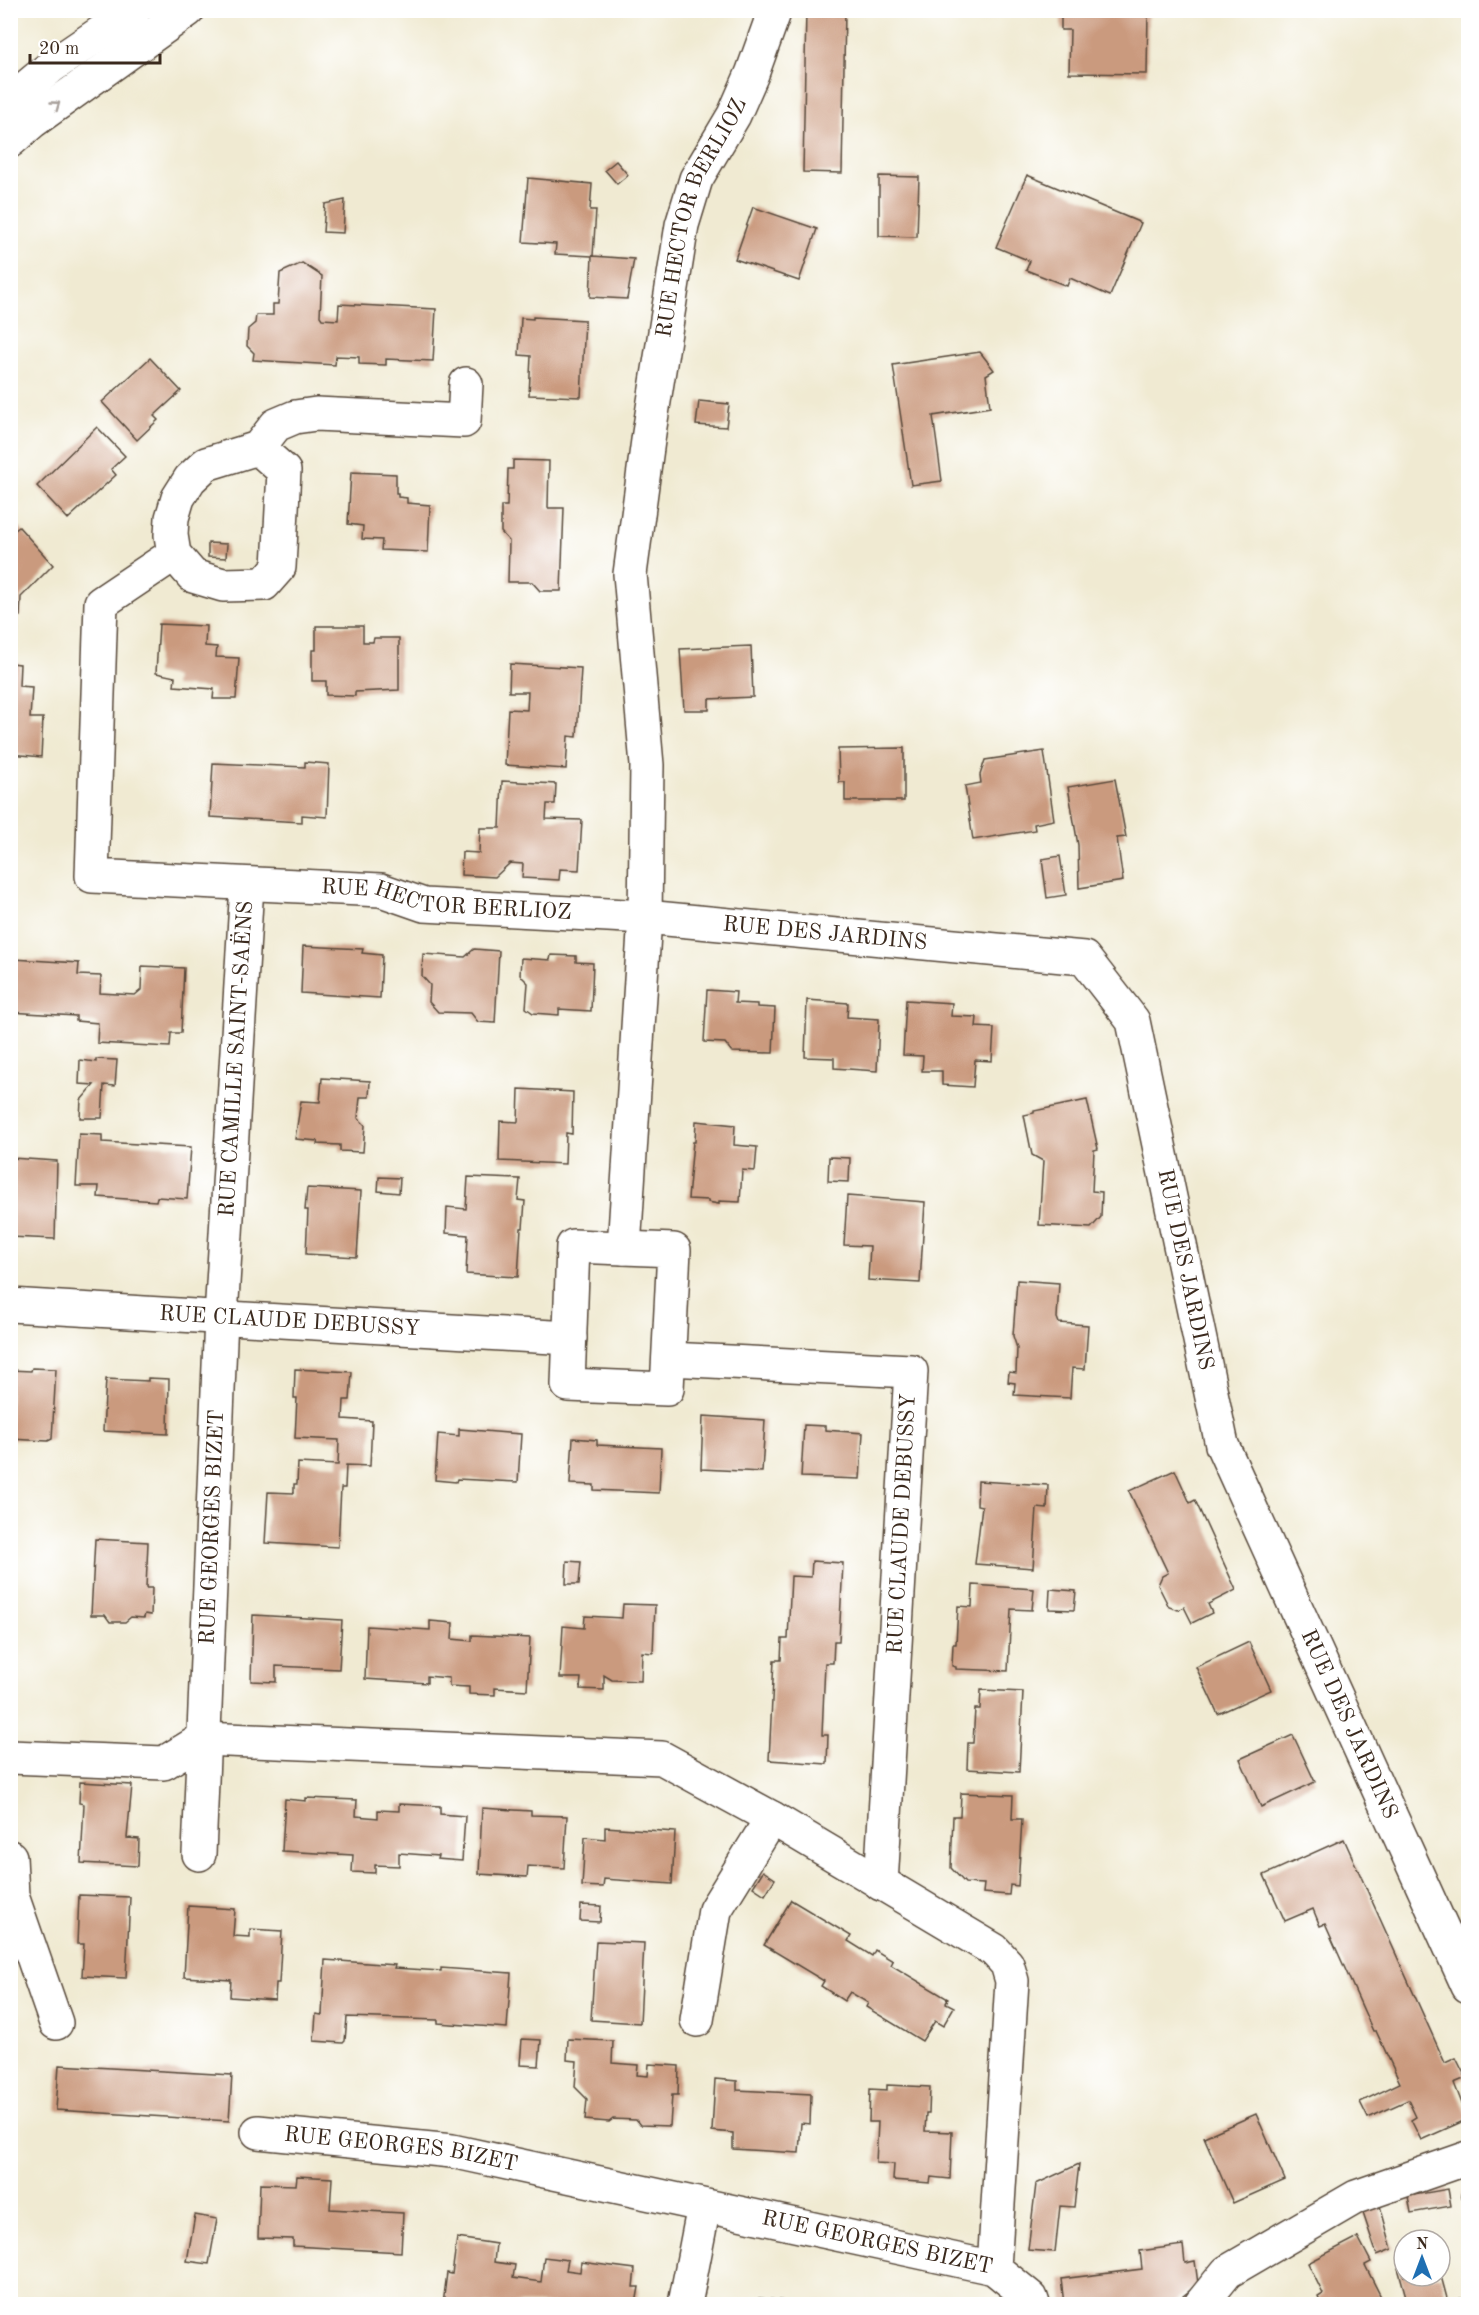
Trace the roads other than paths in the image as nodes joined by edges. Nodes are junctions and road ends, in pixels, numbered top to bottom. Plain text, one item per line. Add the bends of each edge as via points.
1 (134, 10) edge
2 (188, 10) edge
3 (775, 10) edge
4 (10, 101) edge
5 (10, 141) edge
6 (466, 384) dead end
7 (258, 448) junction
8 (174, 554) junction
9 (247, 885) junction
10 (645, 917) junction
11 (624, 1248) junction
12 (10, 1305) edge
13 (221, 1317) junction
14 (570, 1338) junction
15 (669, 1359) junction
16 (204, 1739) junction
17 (10, 1757) edge
18 (772, 1818) junction
19 (199, 1854) dead end
20 (10, 1857) edge
21 (881, 1884) junction
22 (1468, 1986) edge
23 (698, 2020) dead end
24 (56, 2023) dead end
25 (258, 2132) dead end
26 (1468, 2158) edge
27 (704, 2206) junction
28 (994, 2268) junction
29 (685, 2304) edge
30 (1033, 2304) edge
31 (1201, 2304) edge

1 - 4 street via 52,66
5 -> 2 street
3 - 10 street, RUE HECTOR BERLIOZ via 734,115 696,179 682,225 649,433 630,574 647,765
6 - 7 street via 464,421 316,414 276,425
7 - 8 street via 206,464 190,479 172,518
7 - 8 street via 284,471 279,567 264,584 224,585 193,576
8 - 9 street, RUE CAMILLE SAINT-SAËNS via 101,603 92,876
9 - 10 street, RUE HECTOR BERLIOZ via 381,890 424,905
9 - 13 street, RUE CAMILLE SAINT-SAËNS
10 - 11 street
10 - 22 street, RUE DES JARDINS via 1084,958 1132,1021 1222,1445
11 - 14 street via 573,1246
11 - 15 street via 674,1250
12 - 13 street, RUE CLAUDE DEBUSSY
13 - 14 street, RUE CLAUDE DEBUSSY
13 - 16 street, RUE GEORGES BIZET
14 - 15 street via 568,1384 667,1389
15 - 21 street, RUE CLAUDE DEBUSSY via 911,1371
16 - 17 street via 164,1763
16 - 18 street, RUE GEORGES BIZET via 662,1758
16 - 19 street, RUE GEORGES BIZET
18 - 21 street, RUE GEORGES BIZET
18 - 23 street via 715,1910
20 - 24 street via 12,1896
21 - 28 street, RUE GEORGES BIZET via 994,1950 1008,1964 1012,1981
25 - 27 street, RUE GEORGES BIZET via 452,2151
26 - 31 street via 1356,2197 1227,2272
27 - 28 street, RUE GEORGES BIZET
27 - 29 street
28 - 30 street via 1031,2298

